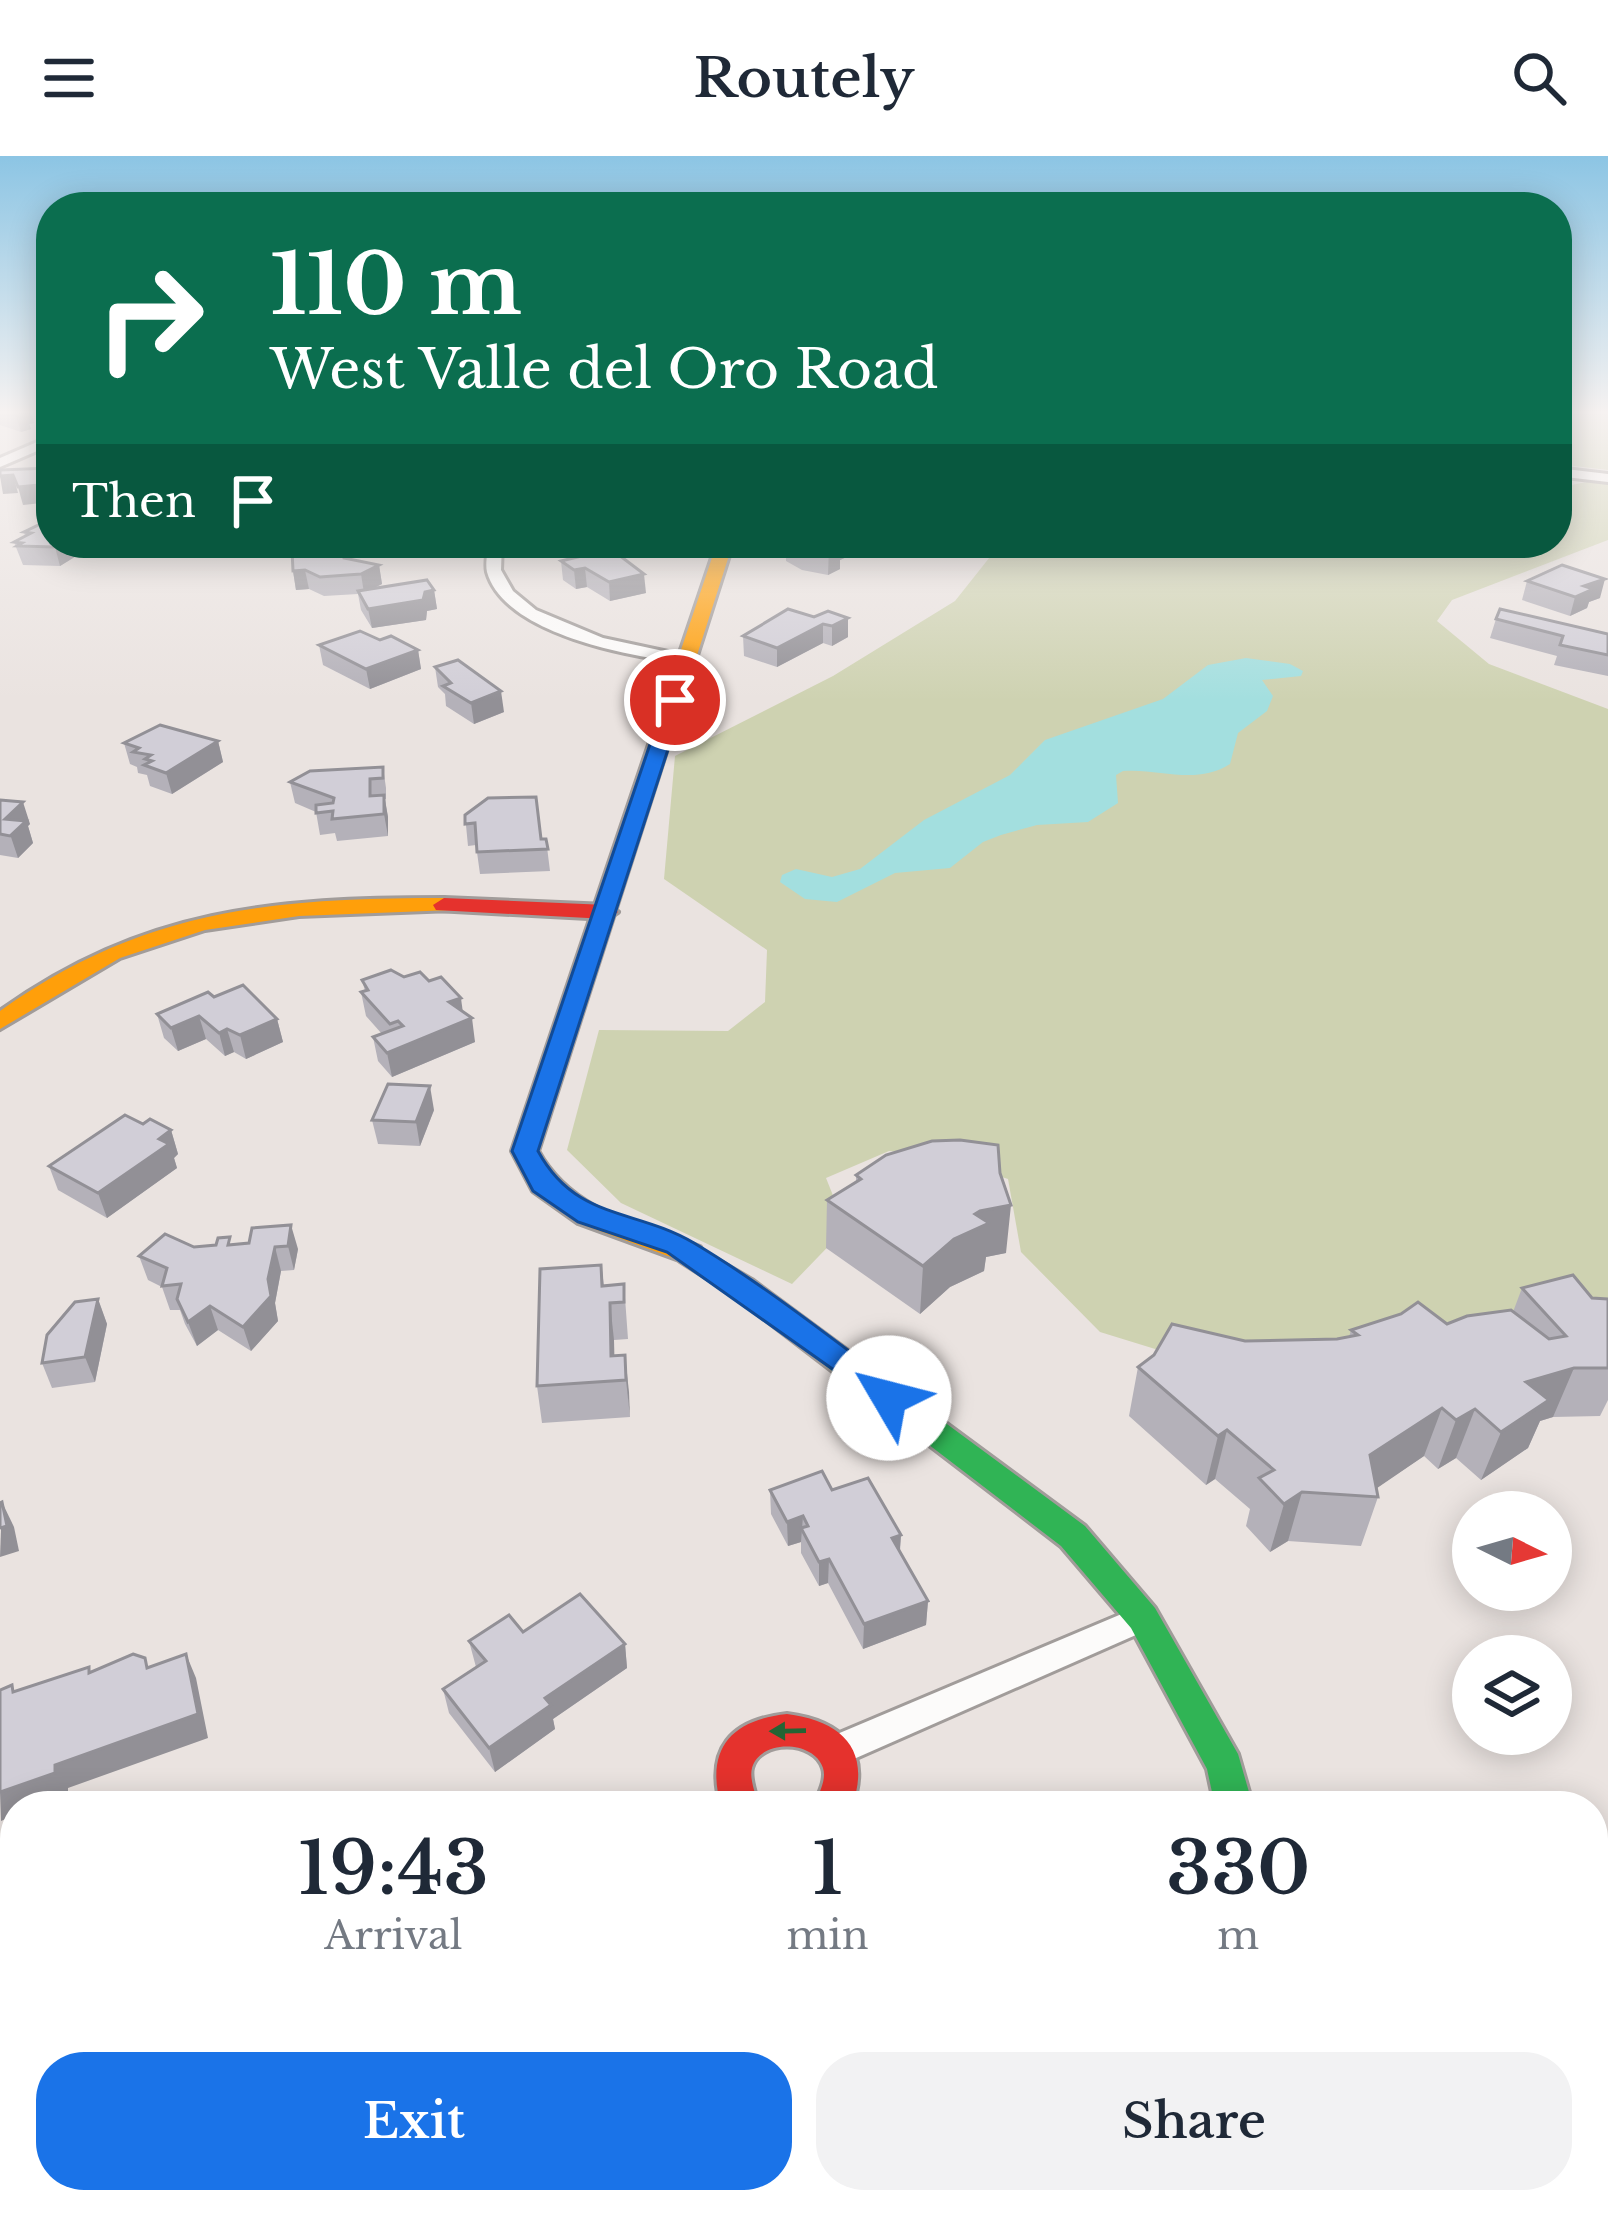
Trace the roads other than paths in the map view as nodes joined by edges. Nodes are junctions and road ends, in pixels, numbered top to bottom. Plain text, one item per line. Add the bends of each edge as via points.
1 (495, 558) edge
2 (720, 558) edge
3 (688, 658) junction
4 (607, 912) junction
5 (0, 1022) edge
6 (1143, 1618) junction
7 (835, 1751) junction
8 (736, 1791) edge
9 (839, 1791) edge
10 (1231, 1791) edge

1 - 3 street via 508,594 535,616 644,656
2 - 3 street
3 - 4 street
4 - 5 street via 358,902 266,908 134,944 57,981
4 - 6 street via 525,1151 543,1185 588,1216 677,1246 742,1287 1073,1536
6 - 7 street
6 - 10 street via 1225,1766
7 -> 8 street via 793,1727 760,1734 736,1757
7 - 9 street

